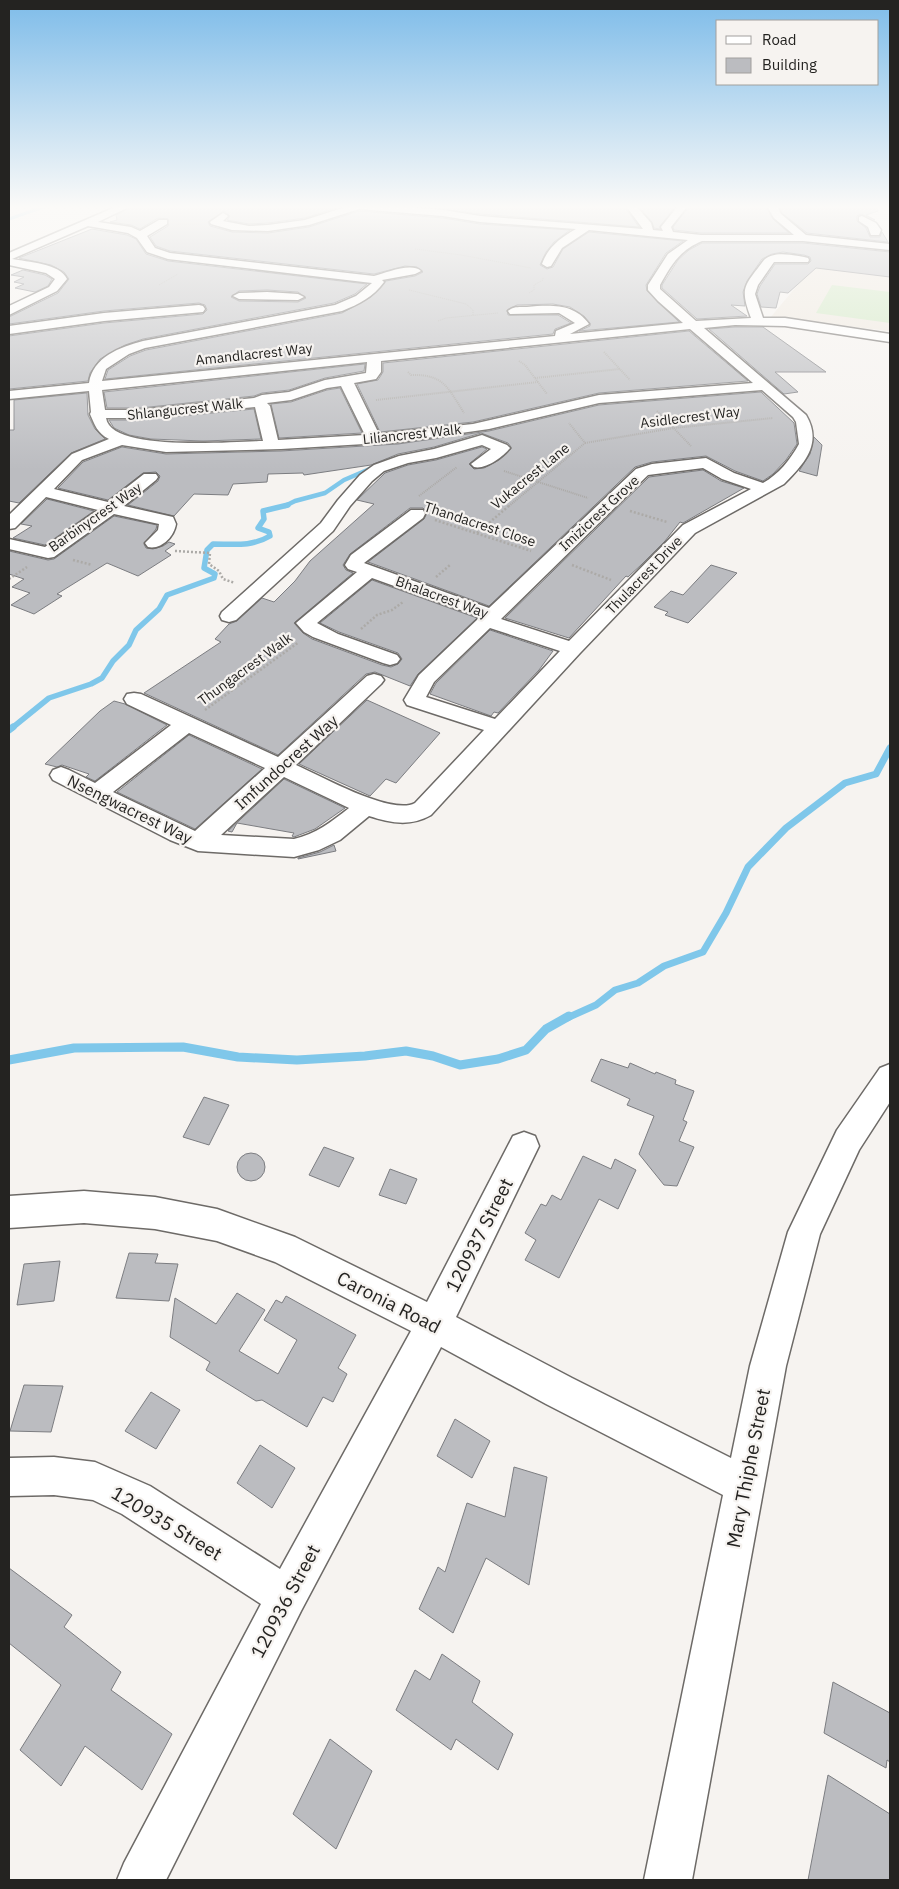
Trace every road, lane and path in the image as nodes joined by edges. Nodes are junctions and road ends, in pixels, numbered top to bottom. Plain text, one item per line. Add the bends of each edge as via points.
1 (43, 294) edge
2 (299, 294) edge
3 (365, 294) edge
4 (428, 294) edge
5 (527, 294) edge
6 (657, 294) edge
7 (749, 294) edge
8 (239, 296) dead end
9 (298, 297) junction
10 (199, 308) dead end
11 (332, 310) junction
12 (9, 311) edge
13 (510, 312) junction
14 (473, 316) junction
15 (758, 320) junction
16 (438, 321) dead end
17 (694, 325) junction
18 (9, 330) edge
19 (586, 336) junction
20 (556, 338) junction
21 (890, 338) edge
22 (507, 343) junction
23 (396, 354) junction
24 (374, 357) junction
25 (620, 368) junction
26 (535, 378) junction
27 (691, 378) dead end
28 (346, 381) junction
29 (538, 382) junction
30 (95, 386) junction
31 (765, 386) junction
32 (450, 391) junction
33 (703, 391) junction
34 (9, 395) edge
35 (644, 396) junction
36 (357, 401) junction
37 (297, 403) dead end
38 (260, 404) junction
39 (557, 407) junction
40 (97, 414) junction
41 (799, 415) junction
42 (674, 428) junction
43 (478, 436) junction
44 (374, 438) junction
45 (121, 440) junction
46 (270, 443) junction
47 (585, 443) junction
48 (462, 463) joint
49 (706, 463) junction
50 (479, 464) joint
51 (150, 477) dead end
52 (538, 481) junction
53 (764, 488) junction
54 (43, 491) junction
55 (607, 504) junction
56 (111, 508) junction
57 (412, 512) junction
58 (9, 524) edge
59 (689, 529) junction
60 (476, 533) junction
61 (154, 543) joint
62 (9, 544) edge
63 (551, 558) junction
64 (369, 571) junction
65 (633, 588) junction
66 (422, 589) junction
67 (254, 592) junction
68 (229, 616) dead end
69 (492, 618) junction
70 (316, 630) junction
71 (346, 643) junction
72 (572, 649) junction
73 (390, 659) dead end
74 (374, 680) dead end
75 (134, 699) dead end
76 (186, 724) junction
77 (499, 728) junction
78 (279, 767) junction
79 (62, 775) dead end
80 (98, 792) junction
81 (366, 806) junction
82 (198, 842) junction
83 (890, 1077) edge
84 (524, 1146) dead end
85 (9, 1212) edge
86 (434, 1324) junction
87 (9, 1477) edge
88 (744, 1485) junction
89 (287, 1597) junction
90 (141, 1880) edge
91 (668, 1880) edge

1 - 12 street
2 - 9 street
3 - 11 street via 351,304
4 - 14 path via 470,307
5 - 13 path via 503,308
6 - 17 street
7 - 15 street
8 - 9 street
9 - 11 street
10 - 18 street
11 - 30 street via 133,347 101,366
13 - 14 path
13 - 20 street via 551,308 577,318 583,324
14 - 16 path
15 - 17 street, Amandlacrest Way
15 - 21 street, Amandlacrest Way
17 - 19 street, Amandlacrest Way
17 - 31 street
19 - 20 street, Amandlacrest Way
19 - 25 path
20 - 22 street, Amandlacrest Way
22 - 23 street, Amandlacrest Way
22 - 26 path, Vukacrest Lane via 514,357 526,364
23 - 24 street, Amandlacrest Way
23 - 32 path via 411,375 428,373 439,378
24 - 28 street via 372,376
24 - 30 street, Amandlacrest Way
25 - 26 path
25 - 35 path
26 - 29 path, Vukacrest Lane
27 - 33 street
28 - 36 street
28 - 38 street via 325,384 302,394 262,399
29 - 32 path
29 - 39 path, Vukacrest Lane
30 - 34 street, Amandlacrest Way
30 - 40 street
31 - 33 street, Liliancrest Walk
31 - 41 street
32 - 36 path
32 - 43 path
33 - 35 street, Liliancrest Walk
35 - 39 street, Liliancrest Walk via 599,399
35 - 42 path
36 - 44 street
37 - 38 street
38 - 40 street, Shlangucrest Walk via 140,414
38 - 46 street, Shlangucrest Walk
39 - 43 street, Liliancrest Walk
39 - 47 path, Vukacrest Lane
40 - 45 street, Liliancrest Walk via 103,428
41 - 42 path, Asidlecrest Way
41 - 53 street, Thulacrest Drive via 803,422 804,449 778,481
42 - 47 path, Asidlecrest Way
42 - 49 path
43 - 44 street, Liliancrest Walk
43 - 48 street
43 - 50 street via 502,448
43 - 67 street via 436,453 379,468 366,478 327,527
44 - 46 street, Liliancrest Walk
45 - 46 street, Liliancrest Walk via 166,446
45 - 54 street via 78,457
47 - 52 path, Vukacrest Lane
48 - 57 path via 405,506
49 - 53 street via 722,473
49 - 55 street, Imizicrest Grove via 646,470
50 - 52 path
51 - 56 street, Barbinycrest Way
52 - 55 path
52 - 60 path, Vukacrest Lane
53 - 59 street, Thulacrest Drive
54 - 56 street
54 - 58 street
55 - 59 path
55 - 63 street, Imizicrest Grove
56 - 61 street via 168,521 167,530
56 - 62 street, Barbinycrest Way via 48,553
57 - 60 path, Thandacrest Close
57 - 64 street via 355,560 356,566
59 - 65 street, Thulacrest Drive
60 - 63 path, Thandacrest Close
61 - 67 path via 169,551 210,553 209,564 219,571 222,579
63 - 65 path, Thandacrest Close
63 - 69 street, Bhalacrest Way
64 - 66 street, Bhalacrest Way
64 - 70 street via 307,620 306,624
65 - 72 street, Thulacrest Drive
66 - 69 street, Bhalacrest Way
66 - 71 path via 392,610 377,615
67 - 68 street
69 - 72 street
69 - 77 street via 426,680 414,700
70 - 71 street
70 - 76 path, Thungacrest Walk
71 - 73 street
72 - 77 street, Thulacrest Drive
74 - 78 street, Imfundocrest Way
75 - 76 street, Thulacrest Drive
76 - 78 street, Thulacrest Drive
76 - 80 street
77 - 81 street, Thulacrest Drive via 419,812 397,816
78 - 81 street, Thulacrest Drive
78 - 82 street, Imfundocrest Way
79 - 80 street, Nsengwacrest Way
80 - 82 street, Nsengwacrest Way
81 - 82 street, Nsengwacrest Way via 332,834 294,848
83 - 88 street, Mary Thiphe Street via 848,1140 804,1232 768,1366
84 - 86 street, 120937 Street
85 - 86 street, Caronia Road via 84,1208 155,1213 217,1225 283,1249
86 - 88 street, Caronia Road
86 - 89 street, 120936 Street
87 - 89 street, 120935 Street via 54,1476 95,1481 136,1500
88 - 91 street, Mary Thiphe Street
89 - 90 street, 120936 Street

